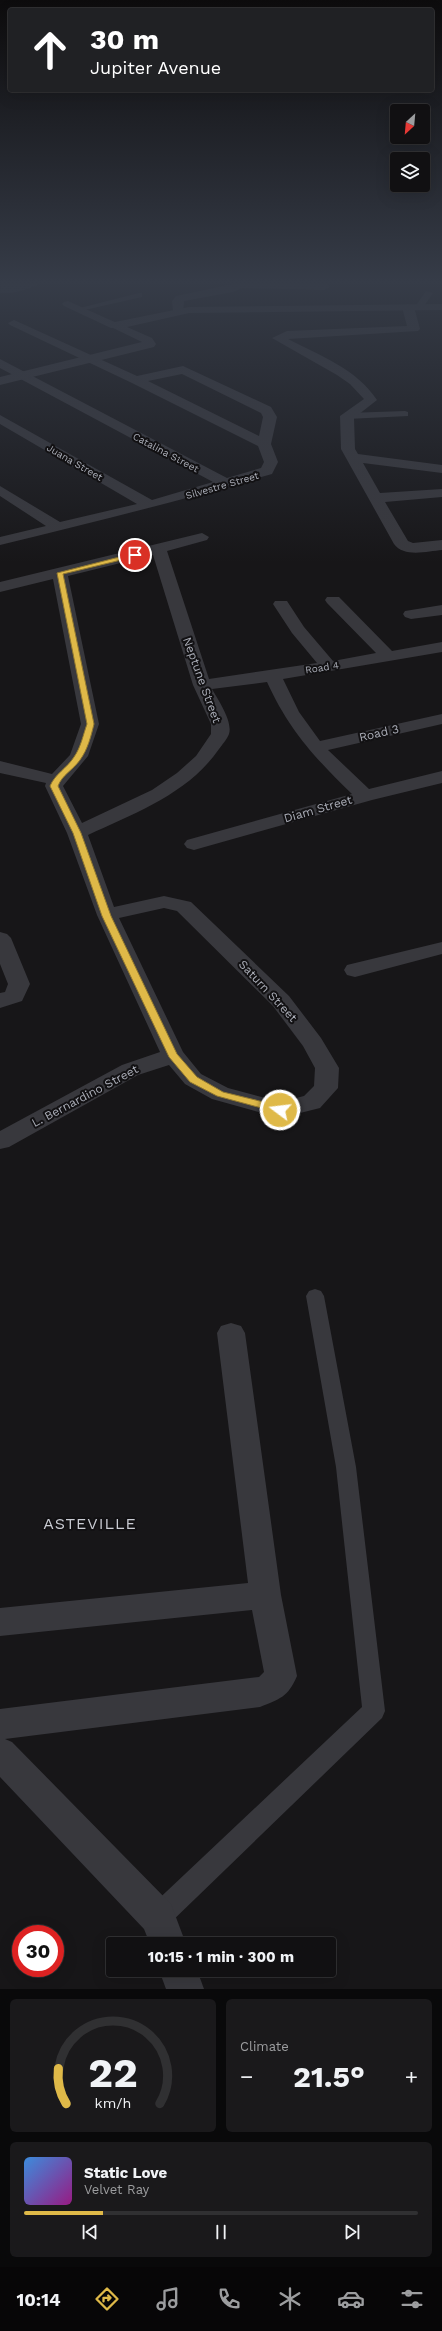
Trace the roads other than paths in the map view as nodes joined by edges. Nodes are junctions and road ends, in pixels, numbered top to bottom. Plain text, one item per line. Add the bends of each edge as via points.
1 (17, 377) edge
2 (27, 377) edge
3 (129, 377) edge
4 (151, 377) edge
5 (197, 377) edge
6 (348, 377) edge
7 (136, 380) junction
8 (0, 381) edge
9 (405, 414) dead end
10 (347, 416) junction
11 (0, 419) edge
12 (264, 444) junction
13 (354, 458) junction
14 (442, 469) edge
15 (227, 484) junction
16 (0, 490) edge
17 (442, 493) edge
18 (376, 498) junction
19 (150, 505) junction
20 (58, 527) junction
21 (202, 536) dead end
22 (0, 541) edge
23 (442, 545) edge
24 (159, 548) junction
25 (60, 573) junction
26 (0, 587) edge
27 (333, 600) dead end
28 (281, 604) dead end
29 (442, 610) edge
30 (410, 614) dead end
31 (442, 647) edge
32 (388, 656) junction
33 (328, 666) junction
34 (273, 676) junction
35 (202, 685) junction
36 (440, 721) edge
37 (316, 747) junction
38 (0, 767) edge
39 (442, 777) edge
40 (56, 780) junction
41 (365, 796) junction
42 (77, 833) junction
43 (194, 844) dead end
44 (107, 916) junction
45 (0, 938) edge
46 (442, 948) edge
47 (355, 970) dead end
48 (0, 1001) edge
49 (172, 1055) junction
50 (0, 1141) edge
51 (315, 1296) dead end
52 (231, 1333) dead end
53 (265, 1595) junction
54 (0, 1622) edge
55 (0, 1724) edge
56 (0, 1753) edge
57 (163, 1931) edge
58 (181, 1977) edge
59 (185, 1989) edge

1 - 8 street
2 - 15 street, Catalina Street
3 - 7 street
4 - 7 street
5 - 12 street via 266,410 270,417
6 - 10 street via 369,397 369,402
7 - 12 street
9 - 10 lane
10 - 13 street via 347,445
11 - 19 street, Juana Street
12 - 15 street, Silvestre Street via 272,462 267,471
13 - 14 street
13 - 18 street
15 - 19 street, Silvestre Street
16 - 20 street
17 - 18 street
18 - 23 street via 406,546
19 - 20 street, Silvestre Street
20 - 22 street, Silvestre Street
21 - 24 street
24 - 25 street
24 - 35 street, Neptune Street
25 - 26 street
25 - 40 street via 90,724 77,759
27 - 32 street
28 - 33 street via 298,630
29 - 30 street
31 - 32 street, Road 4
32 - 33 street, Road 4
33 - 34 street, Road 4
34 - 35 street, Road 4
34 - 37 street, Diam Street via 290,712
35 - 42 street, Neptune Street via 220,724 220,734 202,760 184,777 159,794
36 - 37 street, Road 3
37 - 41 street, Diam Street
38 - 40 street
39 - 41 street
40 - 42 street, Saturn Street via 54,786
41 - 43 street, Diam Street
42 - 44 street, Saturn Street
44 - 49 street, Saturn Street
44 - 49 street, Saturn Street via 164,902 184,906 280,1001 313,1043 327,1068 326,1088 312,1102 280,1110 220,1094 193,1080
45 - 48 street via 19,984 14,996
46 - 47 street
49 - 50 street, L. Bernardino Street via 130,1070
51 - 57 lane via 346,1467 374,1712
52 - 53 street
53 - 54 street
53 - 55 street via 281,1676 272,1687 260,1692
56 - 57 street
58 - 59 street

